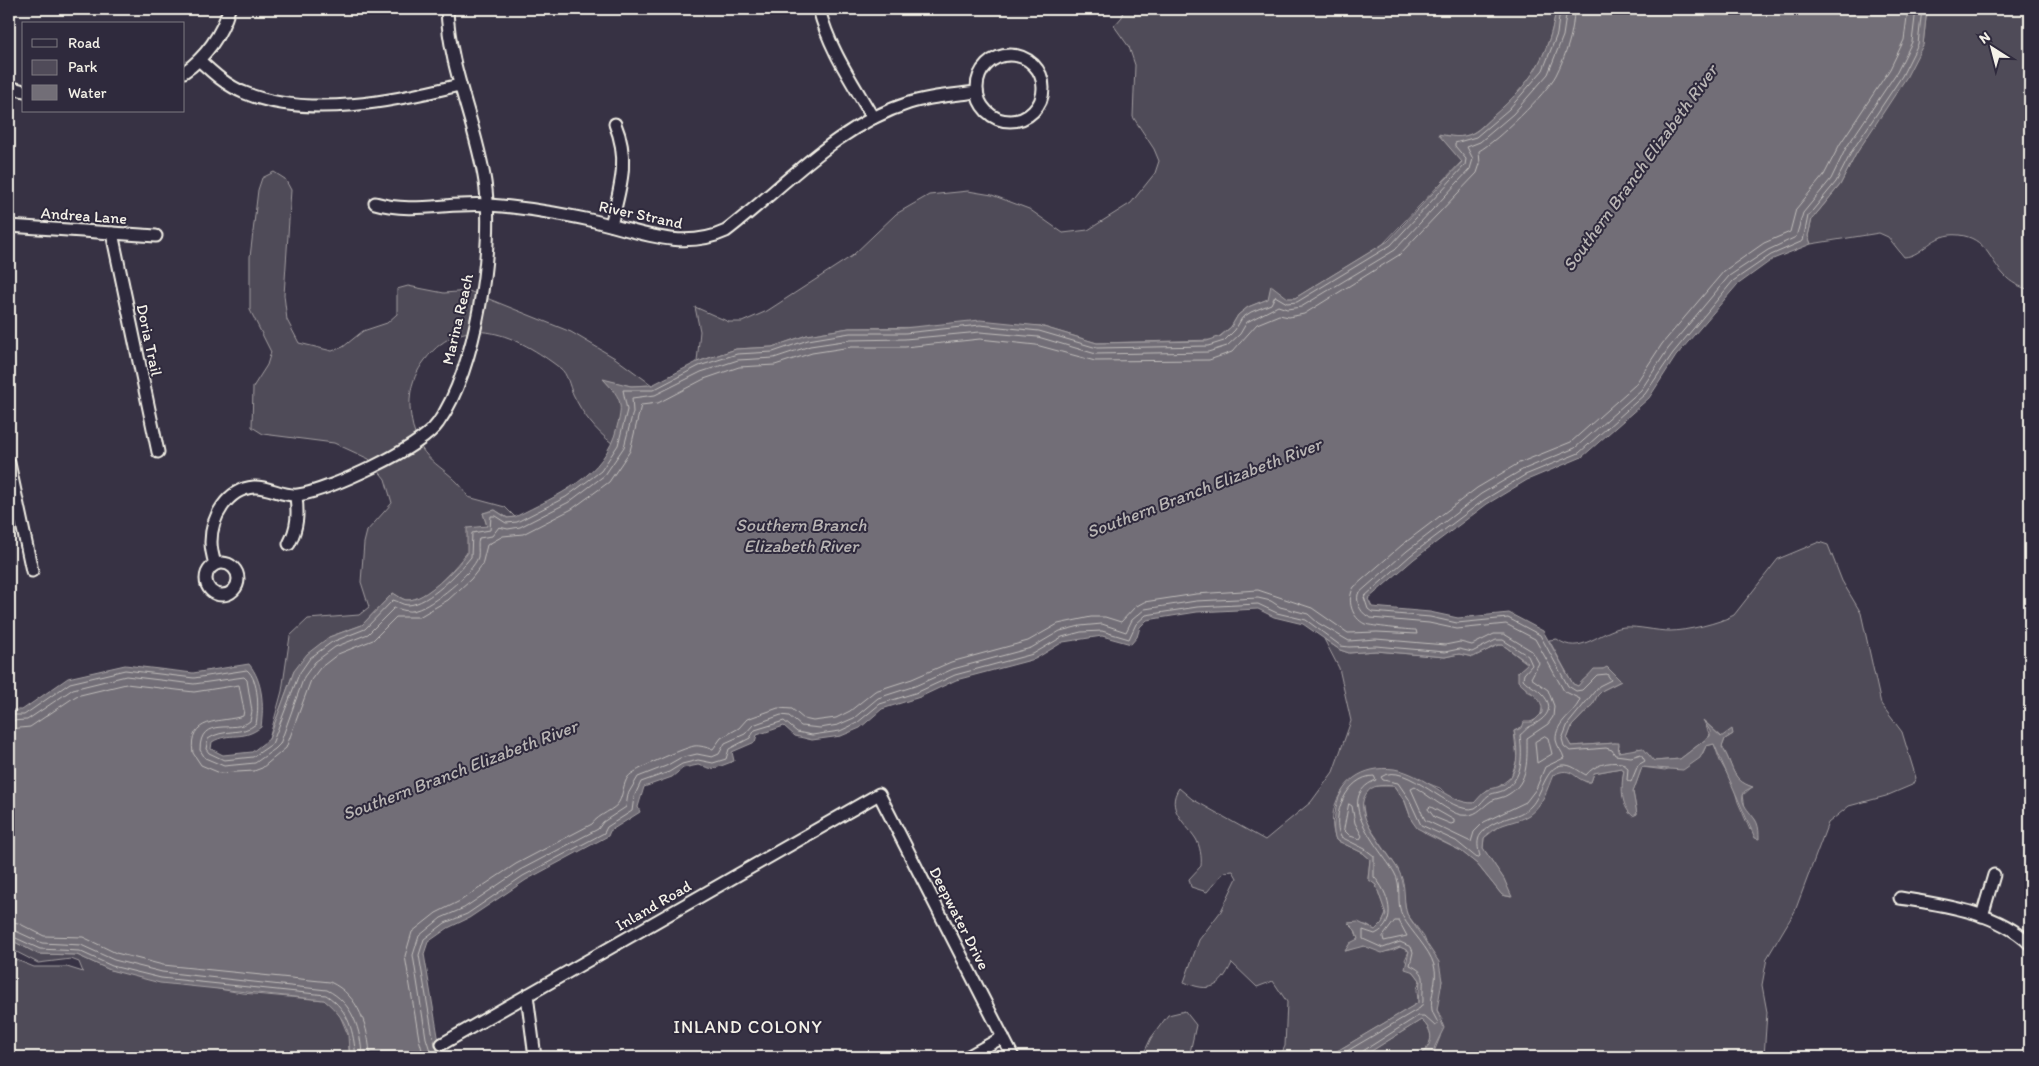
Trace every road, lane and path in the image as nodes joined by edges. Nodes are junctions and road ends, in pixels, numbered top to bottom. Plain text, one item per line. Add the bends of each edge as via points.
1 (229, 9) edge
2 (448, 9) edge
3 (819, 9) edge
4 (199, 60) junction
5 (185, 71) edge
6 (459, 85) junction
7 (9, 87) edge
8 (22, 90) edge
9 (977, 92) junction
10 (873, 118) junction
11 (615, 124) dead end
12 (375, 203) dead end
13 (487, 205) junction
14 (611, 225) junction
15 (9, 226) edge
16 (112, 233) junction
17 (156, 236) dead end
18 (158, 452) dead end
19 (9, 463) edge
20 (296, 496) junction
21 (289, 544) dead end
22 (214, 564) dead end
23 (32, 571) dead end
24 (879, 794) joint
25 (1994, 875) dead end
26 (1900, 898) dead end
27 (1982, 916) junction
28 (2030, 944) edge
29 (527, 995) junction
30 (1003, 1037) junction
31 (442, 1044) dead end
32 (536, 1057) edge
33 (967, 1057) edge
34 (1013, 1057) edge

1 - 4 street via 215,39
2 - 6 street, Marina Reach via 450,47
3 - 10 street via 834,51
4 - 5 street
4 - 6 street via 218,77 244,92 284,104 385,102
6 - 13 street, Marina Reach via 485,182
7 - 8 street
9 - 9 street via 983,108 990,114 997,119 1014,122 1036,109 1041,102 1043,85 1031,62 1006,55 984,67
9 - 10 street, River Strand via 910,103
10 - 14 street, River Strand via 845,133 726,231 713,237 676,241
11 - 14 street via 623,144 624,163
12 - 13 street, River Strand via 400,209
13 - 14 street, River Strand via 555,212
13 - 20 street, Marina Reach via 486,267 468,356 438,424 410,445 358,474
15 - 16 street, Andrea Lane
16 - 17 street, Andrea Lane
16 - 18 street, Doria Trail
19 - 23 street
20 - 21 street via 298,519
20 - 22 street, Marina Reach via 254,487 232,497 214,521 211,543
24 - 29 street, Inland Road
24 - 30 street, Deepwater Drive
25 - 27 street
26 - 27 street
27 - 28 street via 2019,933
29 - 31 street, Inland Road
29 - 32 street
30 - 33 street
30 - 34 street, Deepwater Drive

